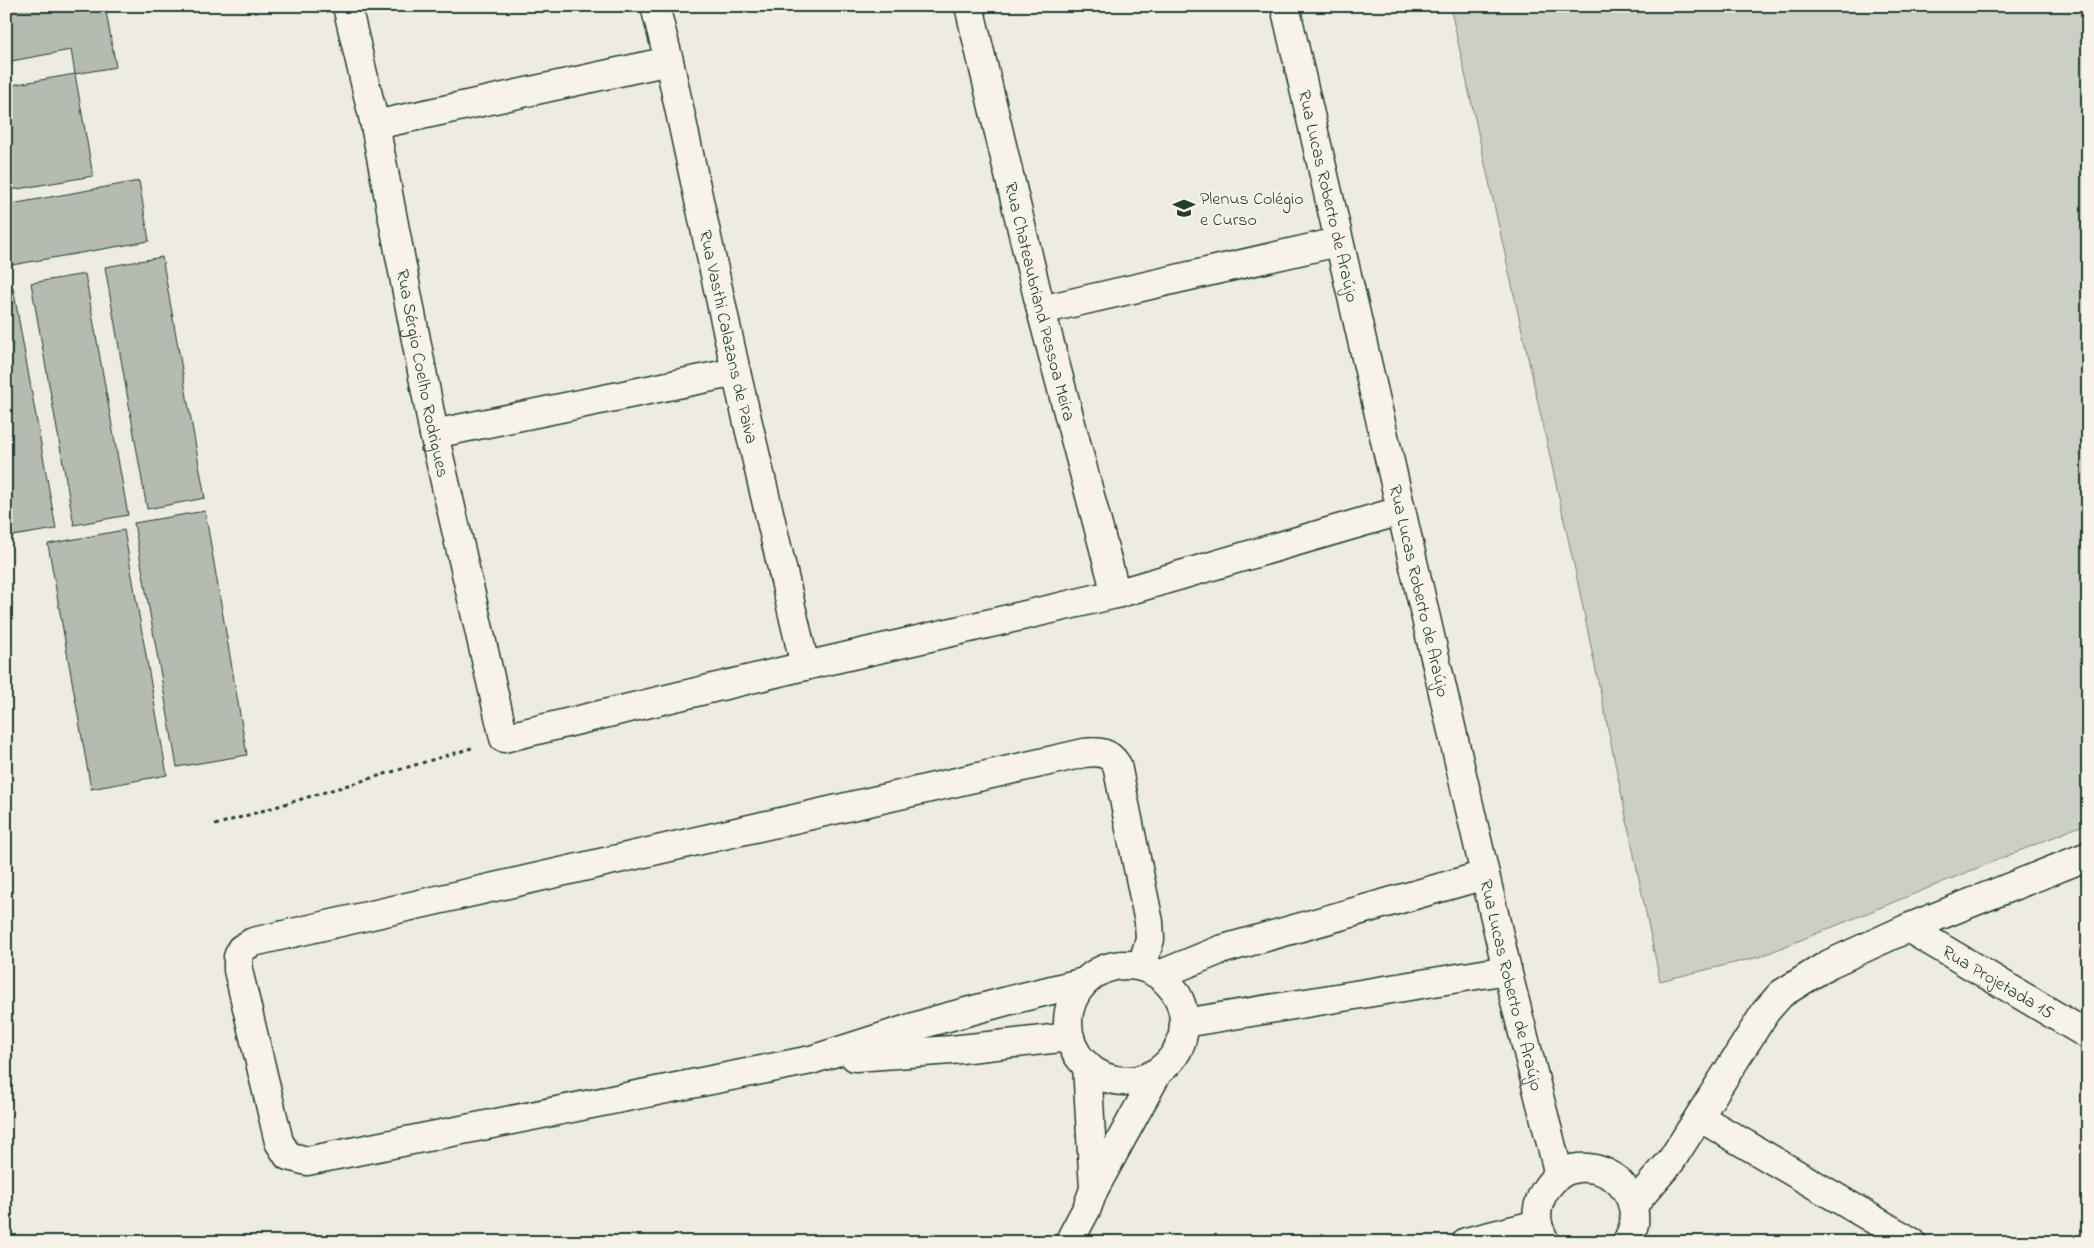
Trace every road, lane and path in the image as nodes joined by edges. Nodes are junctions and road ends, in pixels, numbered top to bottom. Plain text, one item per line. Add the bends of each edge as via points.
1 (347, 6) edge
2 (655, 6) edge
3 (969, 6) edge
4 (1285, 6) edge
5 (669, 60) junction
6 (375, 125) junction
7 (1338, 242) junction
8 (1041, 310) junction
9 (736, 372) junction
10 (434, 434) junction
11 (1400, 511) junction
12 (1116, 594) junction
13 (805, 666) junction
14 (504, 738) junction
15 (215, 825) dead end
16 (2088, 856) edge
17 (1485, 875) junction
18 (1908, 928) junction
19 (1507, 970) junction
20 (1150, 971) junction
21 (1084, 982) junction
22 (1184, 1023) junction
23 (2088, 1035) edge
24 (1070, 1037) junction
25 (811, 1060) junction
26 (1087, 1065) junction
27 (1158, 1072) junction
28 (1699, 1117) junction
29 (1559, 1175) junction
30 (1094, 1189) junction
31 (1633, 1205) junction
32 (1542, 1233) edge
33 (1471, 1241) edge
34 (1069, 1242) edge
35 (1627, 1242) edge
36 (1912, 1242) edge

1 - 6 street, Rua Sérgio Coelho Rodrigues
2 - 5 street, Rua Vasthi Calazans de Paiva
3 - 8 street, Rua Chateaubriand Pessoa Meira
4 - 7 street, Rua Lucas Roberto de Araújo
5 - 6 street
5 - 9 street, Rua Vasthi Calazans de Paiva
6 - 10 street, Rua Sérgio Coelho Rodrigues
7 - 8 street
7 - 11 street, Rua Lucas Roberto de Araújo
8 - 12 street, Rua Chateaubriand Pessoa Meira
9 - 10 street
9 - 13 street, Rua Vasthi Calazans de Paiva
10 - 14 street, Rua Sérgio Coelho Rodrigues
11 - 12 street
11 - 17 street, Rua Lucas Roberto de Araújo
12 - 13 street
13 - 14 street
14 - 15 path
16 - 18 street
17 - 19 street, Rua Lucas Roberto de Araújo
17 - 20 street
18 - 23 street, Rua Projetada 15
18 - 28 street via 1829,964 1781,994 1766,1011
19 - 22 street
19 - 29 street, Rua Lucas Roberto de Araújo
20 - 21 street via 1123,964 1109,967
20 - 22 street via 1173,987 1182,1004
20 - 25 street via 1149,922 1117,765 1112,757 1099,752 253,942 241,949 238,958 238,970 279,1142 288,1156 300,1160 314,1161
21 - 24 street via 1069,1017
21 - 25 street via 952,1016
22 - 27 street via 1181,1042 1172,1059
24 - 25 street
24 - 26 street
26 - 27 street via 1103,1076 1121,1081 1140,1080
26 - 30 street
27 - 30 street
28 - 31 street via 1671,1161
28 - 36 street
29 - 31 street via 1576,1168 1595,1168 1613,1175 1626,1188
29 - 32 street via 1546,1188 1538,1205
30 - 34 street
31 - 35 street via 1634,1225
32 - 33 street

